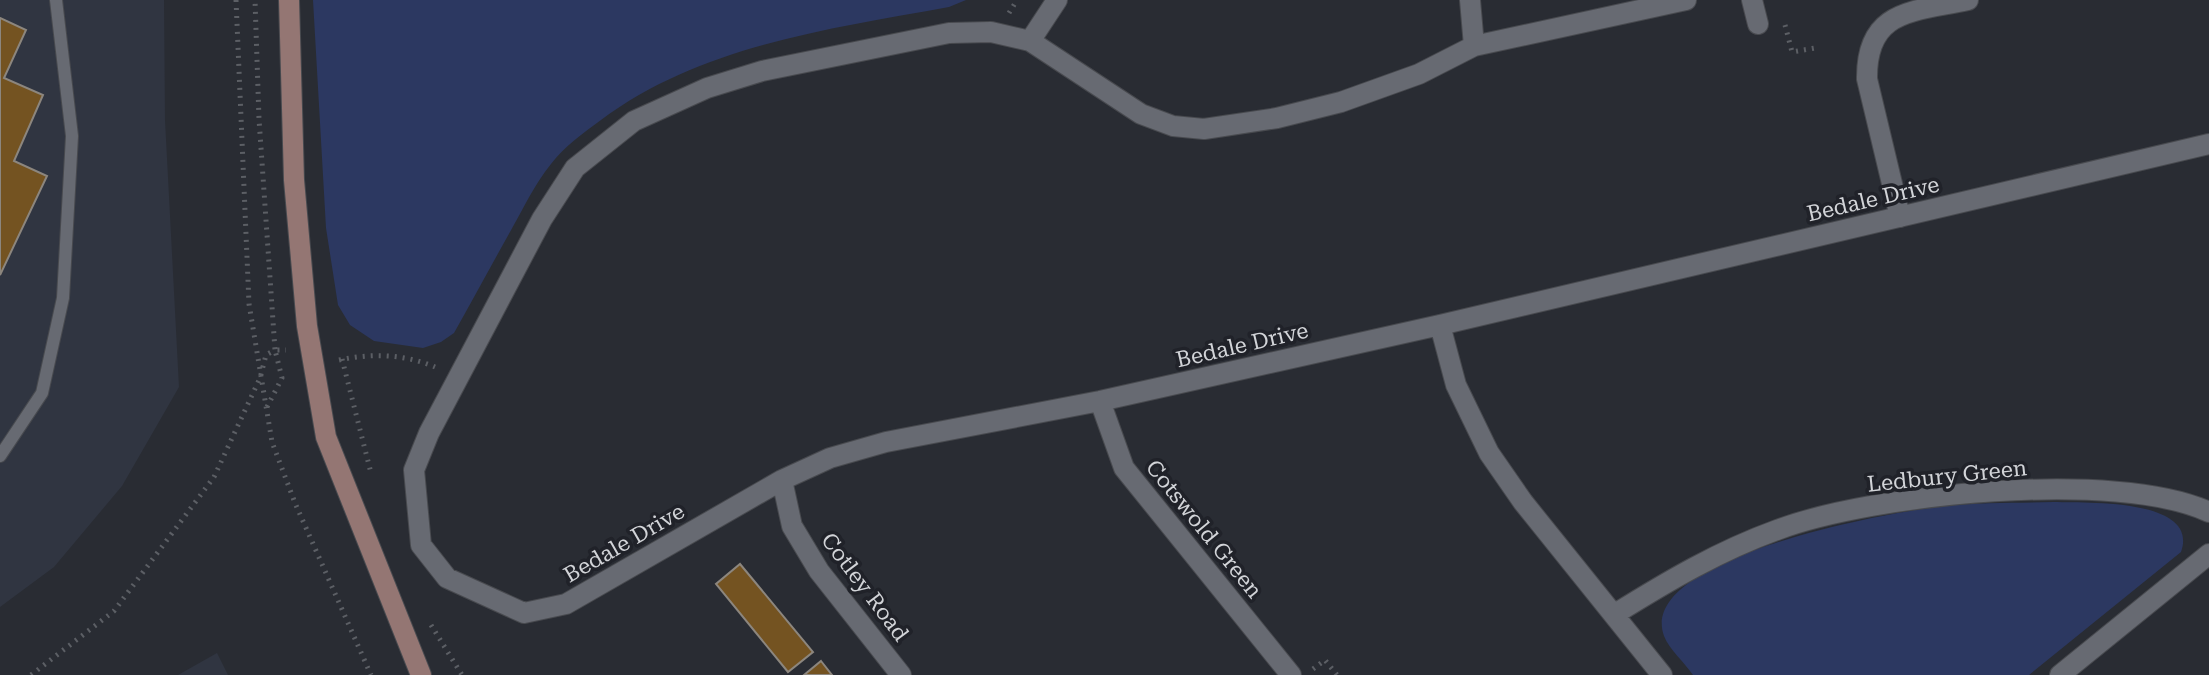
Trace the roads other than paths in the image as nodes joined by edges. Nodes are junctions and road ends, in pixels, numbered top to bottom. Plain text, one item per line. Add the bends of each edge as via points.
1 (56, 0) edge
2 (289, 0) edge
3 (1057, 0) edge
4 (1470, 0) edge
5 (1686, 0) edge
6 (1752, 0) edge
7 (1968, 0) edge
8 (1758, 24) dead end
9 (1030, 41) junction
10 (1474, 46) junction
11 (2209, 144) edge
12 (1900, 217) junction
13 (1440, 325) junction
14 (1100, 401) junction
15 (0, 456) edge
16 (782, 480) junction
17 (2209, 512) edge
18 (2209, 554) edge
19 (1615, 614) junction
20 (421, 675) edge
21 (901, 675) edge
22 (1291, 675) edge
23 (1662, 675) edge
24 (2060, 675) edge

1 - 15 lane via 72,136 63,298 42,393
2 - 20 street via 295,195 307,326 326,437
3 - 9 street
4 - 10 street
5 - 10 street, Bedale Drive
6 - 8 street
7 - 12 street via 1901,15 1871,42 1867,79
9 - 10 street, Bedale Drive via 1141,114 1173,126 1204,129 1341,102 1419,74
9 - 16 street, Bedale Drive via 991,32 949,33 762,71 707,88 634,121 575,168 542,219 414,470 421,545 447,578 524,613 566,604
11 - 12 street, Bedale Drive
12 - 13 street, Bedale Drive
13 - 14 street, Bedale Drive
13 - 19 street via 1456,385 1489,453
14 - 16 street, Bedale Drive via 886,442 830,458
14 - 22 street, Cotswold Green via 1124,468
16 - 21 street, Cotley Road via 792,526 819,571
17 - 19 street, Ledbury Green via 2124,490 1924,498 1859,509 1779,529 1692,566
18 - 24 street
19 - 23 street

